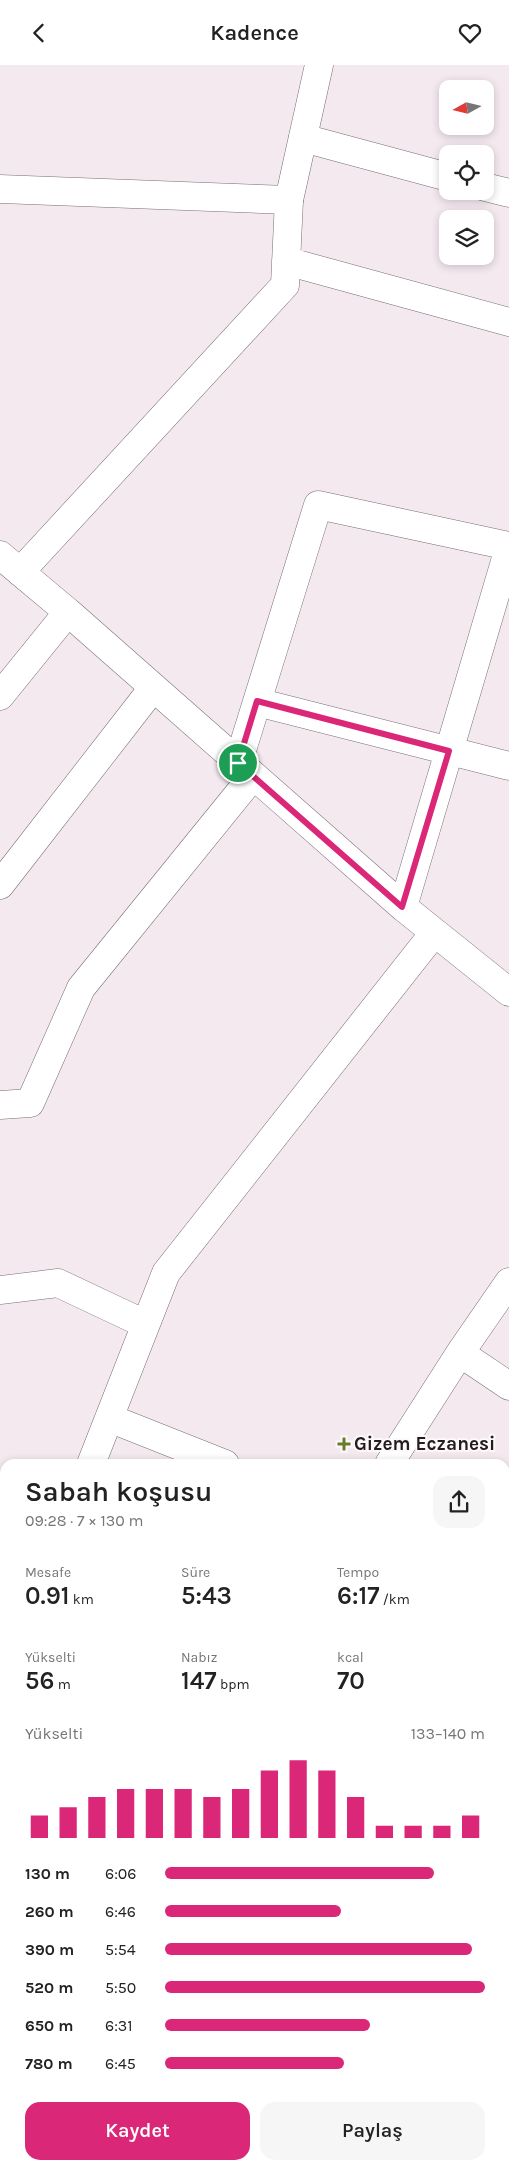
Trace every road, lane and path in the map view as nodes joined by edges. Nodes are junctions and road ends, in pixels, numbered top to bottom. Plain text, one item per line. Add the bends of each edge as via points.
1 (319, 65) edge
2 (303, 138) junction
3 (439, 175) edge
4 (0, 189) edge
5 (494, 189) edge
6 (509, 193) edge
7 (289, 200) junction
8 (286, 261) junction
9 (509, 322) edge
10 (509, 547) edge
11 (10, 563) edge
12 (68, 612) junction
13 (153, 688) junction
14 (0, 696) edge
15 (257, 701) junction
16 (449, 751) junction
17 (509, 766) edge
18 (246, 769) junction
19 (0, 885) edge
20 (402, 907) junction
21 (434, 933) junction
22 (509, 992) edge
23 (0, 1105) edge
24 (509, 1283) edge
25 (0, 1290) edge
26 (145, 1325) junction
27 (460, 1353) junction
28 (509, 1386) edge
29 (109, 1418) junction
30 (93, 1459) edge
31 (212, 1459) edge
32 (392, 1459) edge

1 - 2 street
2 - 3 street
2 - 7 street
4 - 7 street
5 - 6 street
7 - 8 street
8 - 9 street
8 - 11 street via 285,285
10 - 15 street via 318,505
10 - 16 street
11 - 12 street
12 - 13 street
12 - 14 street
13 - 18 street
13 - 19 street
15 - 16 street
15 - 18 street
16 - 17 street
16 - 20 street
18 - 20 street
18 - 23 street via 81,988 30,1103
20 - 21 street
21 - 22 street
21 - 26 street via 166,1273
24 - 27 street
25 - 26 street via 58,1283
26 - 29 street
27 - 28 street
27 - 32 street
29 - 30 street
29 - 31 street

